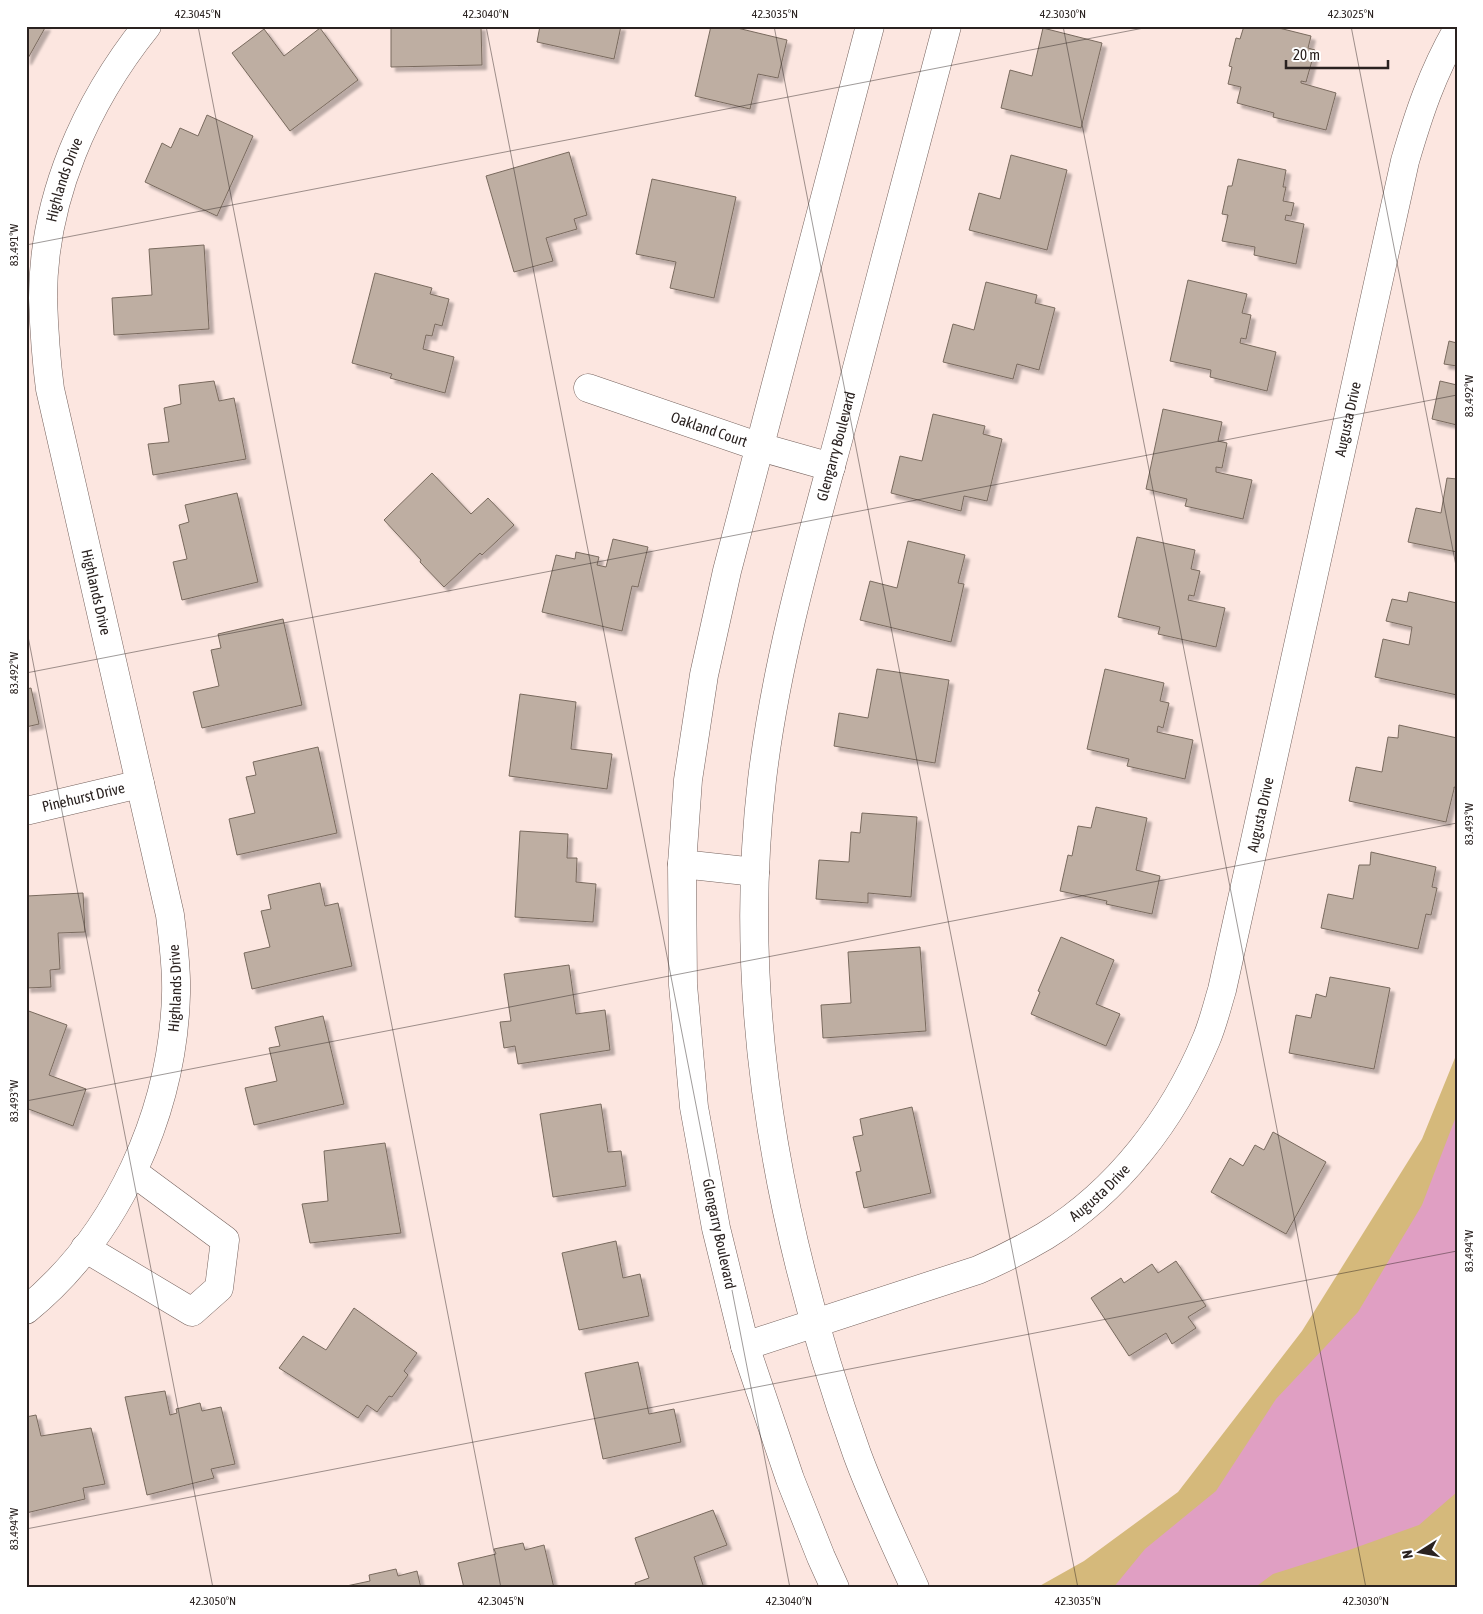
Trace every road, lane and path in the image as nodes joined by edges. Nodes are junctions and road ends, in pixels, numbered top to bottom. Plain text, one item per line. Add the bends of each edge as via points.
1 (147, 26) edge
2 (870, 26) edge
3 (947, 26) edge
4 (1457, 30) edge
5 (588, 388) dead end
6 (760, 447) junction
7 (830, 467) junction
8 (140, 784) junction
9 (26, 811) edge
10 (682, 864) junction
11 (755, 872) junction
12 (133, 1172) junction
13 (85, 1248) junction
14 (26, 1310) edge
15 (814, 1324) junction
16 (746, 1346) junction
17 (835, 1588) edge
18 (915, 1588) edge

1 - 8 street, Highlands Drive via 107,82 72,153 53,217 43,296 50,389
2 - 6 street, Glengarry Boulevard
3 - 7 street, Glengarry Boulevard
4 - 15 street, Augusta Drive via 1422,104 1405,161 1222,990 1206,1039 1185,1085 1158,1129 1125,1169 1088,1204 1046,1235 978,1270
5 - 6 street, Oakland Court
6 - 7 street, Oakland Court
6 - 10 street, Glengarry Boulevard via 704,675 688,780
7 - 11 street, Glengarry Boulevard via 798,589 774,700 762,781
8 - 9 street, Pinehurst Drive
8 - 12 street, Highlands Drive via 170,915 176,994 164,1085 149,1135
10 - 11 street
10 - 16 street, Glengarry Boulevard via 683,985 694,1107 716,1228
11 - 15 street, Glengarry Boulevard via 755,984 766,1096 785,1210
12 - 13 street, Highlands Drive
12 - 13 street via 225,1240 220,1288 192,1312
13 - 14 street, Highlands Drive via 58,1280
15 - 16 street, Augusta Drive
15 - 18 street, Glengarry Boulevard via 858,1457
16 - 17 street, Glengarry Boulevard via 790,1479

